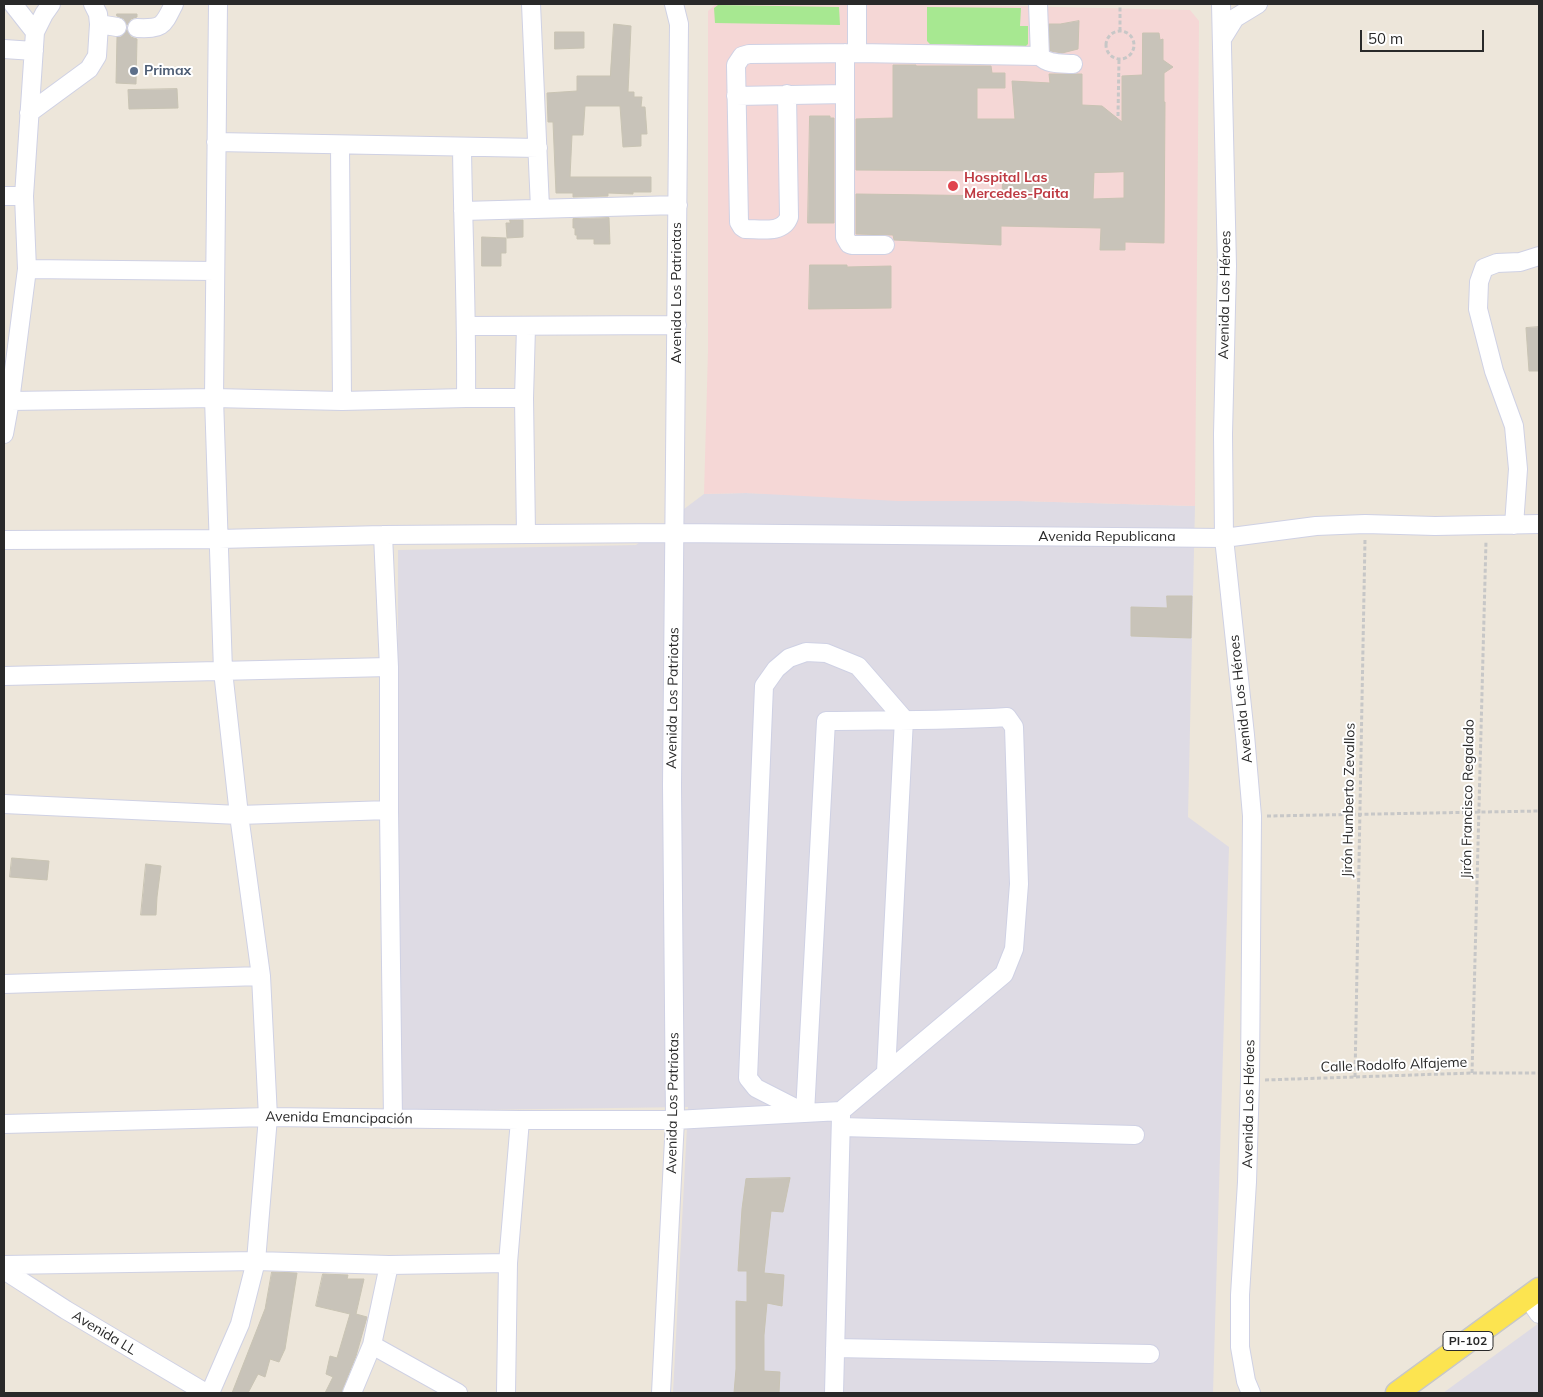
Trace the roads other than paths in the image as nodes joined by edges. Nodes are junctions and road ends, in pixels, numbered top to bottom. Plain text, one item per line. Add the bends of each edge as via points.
1 (13, 4) edge
2 (51, 4) edge
3 (93, 4) edge
4 (174, 4) edge
5 (218, 4) edge
6 (531, 4) edge
7 (674, 4) edge
8 (857, 4) edge
9 (1038, 4) edge
10 (1221, 4) edge
11 (1258, 4) edge
12 (99, 24) junction
13 (117, 27) dead end
14 (137, 28) dead end
15 (36, 32) junction
16 (1222, 39) junction
17 (4, 49) edge
18 (34, 51) junction
19 (851, 53) junction
20 (1040, 56) junction
21 (1073, 64) dead end
22 (787, 94) junction
23 (845, 94) junction
24 (736, 96) junction
25 (29, 113) junction
26 (216, 142) junction
27 (340, 145) junction
28 (462, 147) junction
29 (538, 148) junction
30 (4, 196) edge
31 (24, 196) junction
32 (678, 205) junction
33 (540, 208) junction
34 (463, 211) junction
35 (885, 245) dead end
36 (1539, 256) edge
37 (27, 269) junction
38 (215, 271) junction
39 (677, 325) junction
40 (467, 326) junction
41 (526, 326) junction
42 (10, 353) edge
43 (214, 398) junction
44 (466, 398) junction
45 (524, 398) junction
46 (10, 401) junction
47 (342, 401) junction
48 (4, 434) edge
49 (1539, 524) edge
50 (1514, 525) junction
51 (526, 534) junction
52 (675, 534) junction
53 (383, 535) junction
54 (1224, 538) junction
55 (219, 539) junction
56 (4, 540) edge
57 (389, 667) junction
58 (223, 671) junction
59 (4, 676) edge
60 (904, 719) junction
61 (4, 804) edge
62 (389, 810) junction
63 (239, 815) junction
64 (261, 976) junction
65 (4, 984) edge
66 (886, 1072) junction
67 (805, 1113) junction
68 (268, 1117) junction
69 (393, 1119) junction
70 (841, 1119) junction
71 (520, 1120) junction
72 (675, 1120) junction
73 (4, 1124) edge
74 (1135, 1135) dead end
75 (256, 1261) junction
76 (508, 1263) junction
77 (4, 1265) edge
78 (389, 1265) junction
79 (4, 1270) edge
80 (1535, 1300) edge
81 (372, 1345) junction
82 (835, 1348) junction
83 (1150, 1354) dead end
84 (208, 1393) edge
85 (352, 1393) edge
86 (458, 1393) edge
87 (506, 1393) edge
88 (661, 1393) edge
89 (834, 1393) edge
90 (1251, 1393) edge
91 (1397, 1393) edge

1 - 15 street
2 - 15 street
3 - 12 street
4 - 14 street via 166,22 159,27
5 - 26 street
6 - 29 street
7 - 32 street, Avenida Los Patriotas via 679,24
8 - 19 street
9 - 20 street
10 - 16 street, Avenida Los Héroes
11 - 16 street via 1235,18
12 - 13 street
12 - 25 street via 97,56 89,69
15 - 18 street
16 - 54 street, Avenida Los Héroes via 1227,266
17 - 18 street
18 - 25 street
19 - 20 street
19 - 23 street
19 - 24 street via 742,56 736,65
20 - 21 street via 1053,63
22 - 23 street
22 - 24 street
22 - 24 street via 789,217 787,223 778,229 745,229 739,222
23 - 35 street via 846,241 852,245
25 - 31 street
26 - 27 street
26 - 38 street
27 - 28 street
27 - 47 street
28 - 29 street
28 - 34 street
29 - 33 street
30 - 31 street
31 - 37 street
32 - 33 street
32 - 39 street, Avenida Los Patriotas
33 - 34 street
34 - 40 street
36 - 50 street via 1484,268 1479,282 1478,309 1494,371 1514,426 1518,469
37 - 38 street
37 - 42 street
38 - 43 street
39 - 41 street
39 - 52 street, Avenida Los Patriotas
40 - 41 street
40 - 44 street
41 - 45 street
42 - 46 street
43 - 46 street
43 - 47 street
43 - 55 street
44 - 45 street
44 - 47 street
45 - 51 street
46 - 48 street
49 - 50 street, Avenida Republicana
50 - 54 street, Avenida Republicana via 1316,526
51 - 52 street, Avenida Republicana
51 - 53 street, Avenida Republicana
52 - 54 street, Avenida Republicana
52 - 72 street, Avenida Los Patriotas via 672,795
53 - 55 street, Avenida Republicana
53 - 57 street
54 - 90 street, Avenida Los Héroes via 1252,816 1250,1080 1240,1294 1240,1347
55 - 56 street, Avenida Republicana
55 - 58 street
57 - 58 street
57 - 62 street
58 - 59 street
58 - 63 street
60 - 66 street
60 - 66 street via 1007,716 1014,727 1019,884 1014,949 1004,974
60 - 67 street via 826,721
60 - 67 street via 858,666 826,653 806,652 790,658 776,669 764,686 748,1078 756,1088
61 - 63 street
62 - 63 street
62 - 69 street
63 - 64 street
64 - 65 street
64 - 68 street
66 - 70 street
67 - 70 street, Avenida Emancipación
67 - 72 street, Avenida Emancipación
68 - 69 street, Avenida Emancipación
68 - 73 street, Avenida Emancipación
68 - 75 street
69 - 71 street, Avenida Emancipación
70 - 74 street, Avenida Emancipación
70 - 82 street
71 - 72 street, Avenida Emancipación
71 - 76 street
72 - 88 street, Avenida Los Patriotas
75 - 77 street
75 - 78 street
75 - 84 street via 240,1324
76 - 78 street
76 - 87 street
78 - 81 street
79 - 84 street, Avenida LL
80 - 91 main road, PI-102
81 - 85 street
81 - 86 street
82 - 83 street
82 - 89 street

